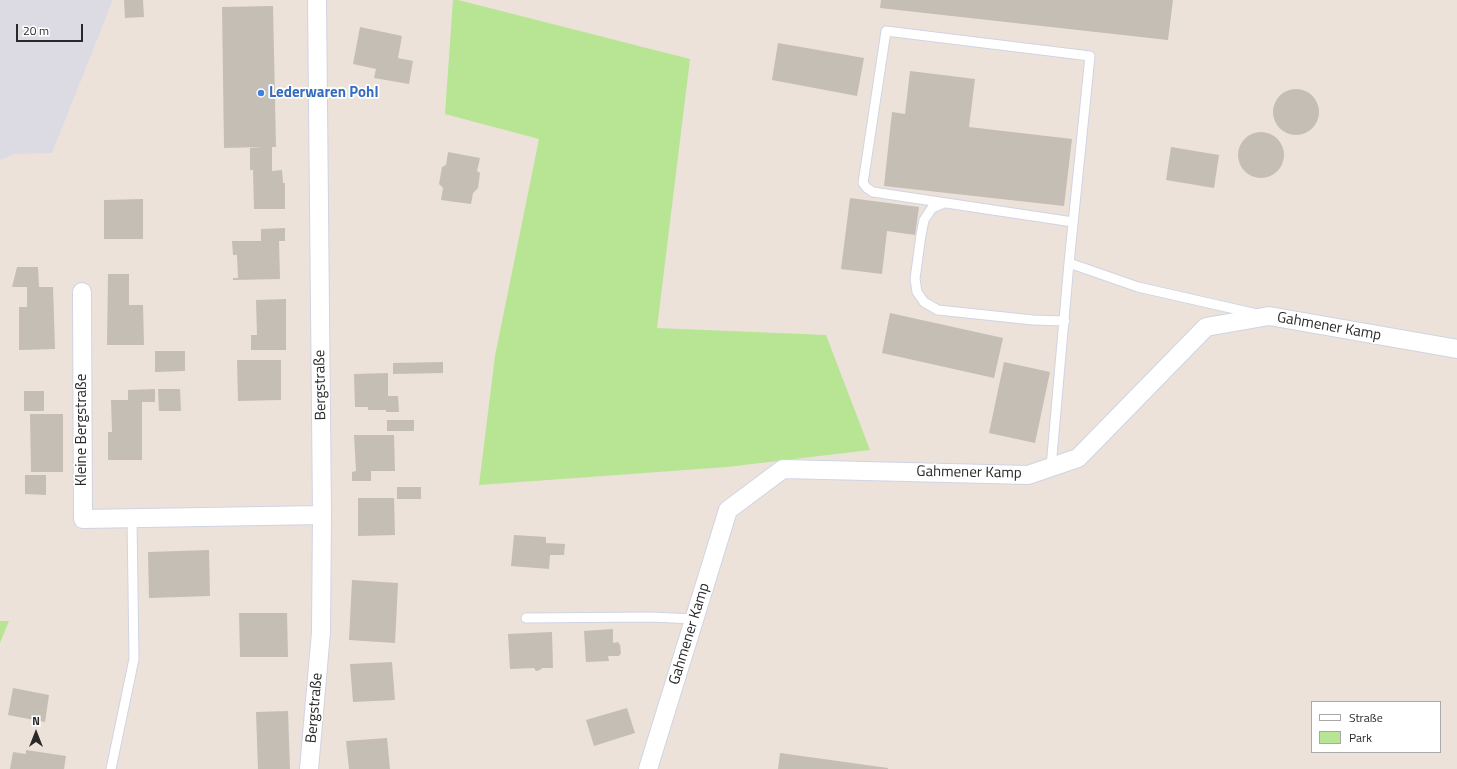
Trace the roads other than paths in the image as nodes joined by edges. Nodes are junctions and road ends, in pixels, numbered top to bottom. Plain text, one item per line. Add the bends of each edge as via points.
1 (316, 0) edge
2 (944, 203) junction
3 (1073, 222) junction
4 (1069, 263) junction
5 (82, 292) dead end
6 (1269, 316) junction
7 (1064, 321) junction
8 (1457, 349) edge
9 (1051, 467) junction
10 (322, 515) junction
11 (132, 518) junction
12 (526, 618) dead end
13 (695, 619) junction
14 (111, 769) edge
15 (309, 769) edge
16 (648, 769) edge

1 - 10 street, Bergstraße
2 - 3 lane
2 - 3 lane via 873,192 863,183 886,31 1090,56
2 - 7 lane via 932,208 924,220 915,278 917,292 924,302 938,310
3 - 4 lane
4 - 6 lane via 1138,287
4 - 7 lane
5 - 11 street, Kleine Bergstraße via 83,519
6 - 8 street, Gahmener Kamp
6 - 9 street, Gahmener Kamp via 1206,327 1078,458
7 - 9 lane
9 - 13 street, Gahmener Kamp via 1028,475 783,469 728,510
10 - 11 street, Kleine Bergstraße
10 - 15 street, Bergstraße via 321,632
11 - 14 lane via 134,659
12 - 13 lane
13 - 16 street, Gahmener Kamp

